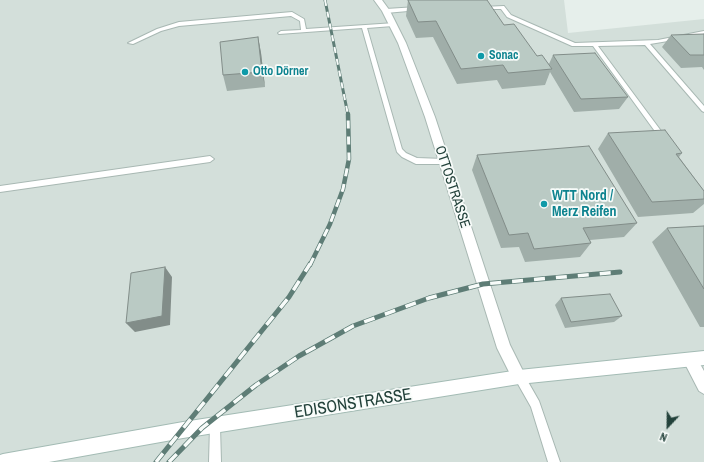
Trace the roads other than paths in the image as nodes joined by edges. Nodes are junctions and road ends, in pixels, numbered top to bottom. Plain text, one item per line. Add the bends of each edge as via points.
1 (378, 0) edge
2 (422, 8) edge
3 (472, 9) edge
4 (386, 11) junction
5 (393, 24) junction
6 (364, 27) junction
7 (304, 31) junction
8 (281, 33) dead end
9 (704, 33) edge
10 (131, 43) dead end
11 (646, 43) junction
12 (594, 44) junction
13 (704, 110) edge
14 (667, 143) edge
15 (210, 159) dead end
16 (444, 162) junction
17 (0, 189) edge
18 (697, 359) edge
19 (519, 377) junction
20 (704, 386) edge
21 (216, 426) junction
22 (3, 462) edge
23 (215, 462) edge
24 (554, 462) edge

1 - 4 street, OTTOSTRASSE
2 - 4 lane
3 - 12 lane via 502,6 509,16 574,45
4 - 5 street, OTTOSTRASSE
5 - 6 lane
5 - 16 street, OTTOSTRASSE via 430,117
6 - 7 lane
6 - 16 lane via 399,150 416,162
7 - 8 lane
7 - 10 lane via 302,20 292,14 179,24
9 - 11 lane
11 - 12 lane
11 - 13 lane
12 - 14 lane
15 - 17 lane
16 - 19 street, OTTOSTRASSE via 504,348
18 - 19 street, EDISONSTRASSE
18 - 20 street
19 - 21 street, EDISONSTRASSE
19 - 24 lane via 535,405
21 - 22 street, EDISONSTRASSE
21 - 23 lane

